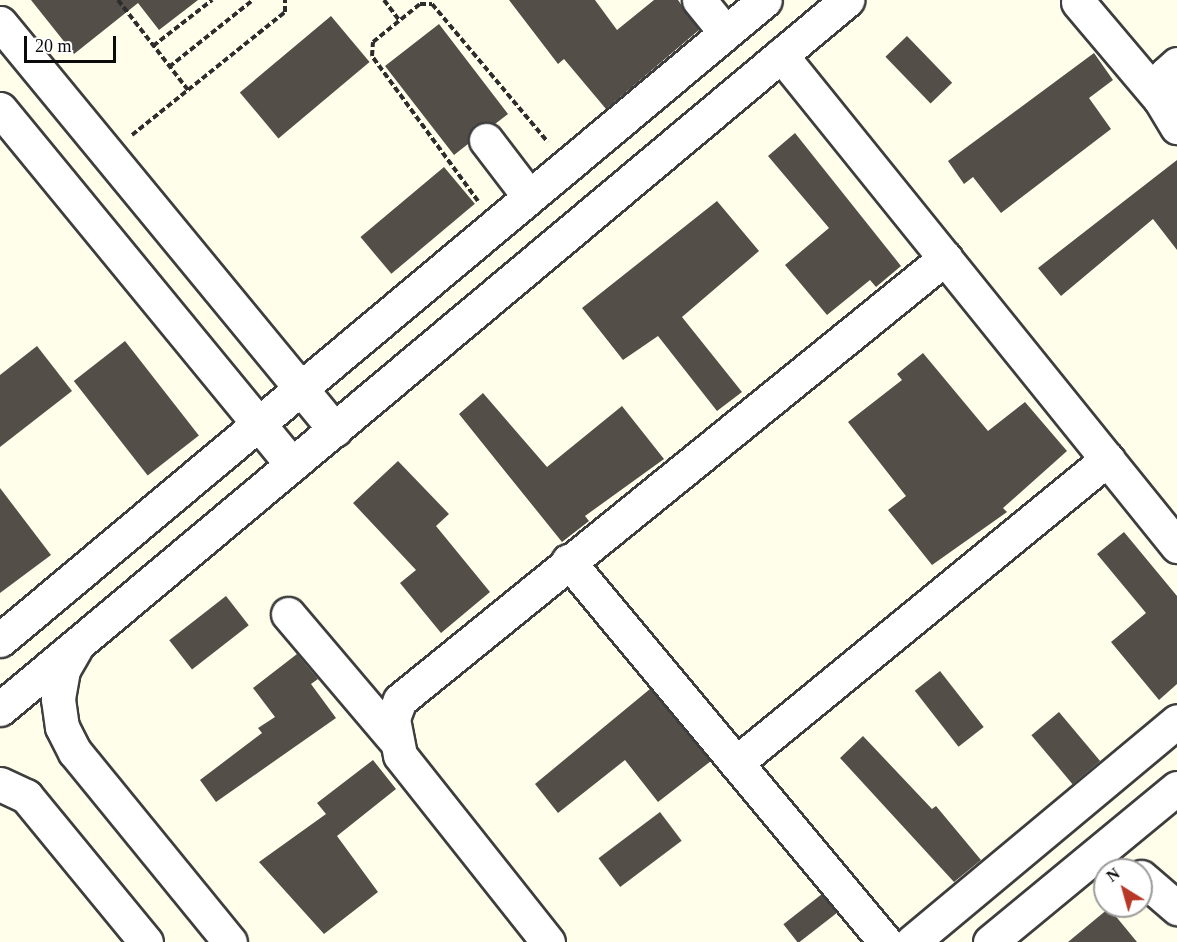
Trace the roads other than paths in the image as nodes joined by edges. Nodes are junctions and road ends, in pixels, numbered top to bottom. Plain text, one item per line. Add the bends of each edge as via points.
1 (699, 0) edge
2 (847, 0) edge
3 (759, 2) edge
4 (1078, 2) dead end
5 (0, 23) edge
6 (725, 32) junction
7 (781, 55) junction
8 (1177, 64) edge
9 (1160, 99) junction
10 (0, 109) edge
11 (1177, 127) edge
12 (486, 140) dead end
13 (528, 195) junction
14 (945, 258) junction
15 (302, 390) junction
16 (260, 424) junction
17 (335, 430) junction
18 (1107, 459) junction
19 (292, 465) junction
20 (1177, 546) edge
21 (568, 561) junction
22 (288, 614) dead end
23 (0, 640) edge
24 (78, 646) junction
25 (0, 709) edge
26 (1177, 721) edge
27 (393, 738) junction
28 (1148, 745) junction
29 (736, 763) junction
30 (1177, 781) edge
31 (0, 784) edge
32 (1177, 788) edge
33 (1093, 857) joint
34 (146, 942) edge
35 (230, 942) edge
36 (548, 942) edge
37 (886, 942) edge
38 (912, 942) edge
39 (990, 942) edge

1 - 6 street
2 - 7 street
3 - 6 street
4 - 9 street
5 - 15 street
6 - 13 street
7 - 14 street
7 - 17 street
8 - 9 street via 1166,74
9 - 11 street
10 - 16 street
12 - 13 street
13 - 15 street
14 - 18 street
14 - 21 street
15 - 16 street
15 - 17 street
16 - 19 street
16 - 23 street
17 - 19 street
18 - 20 street
18 - 29 street
19 - 24 street
21 - 27 street via 413,686 393,718
21 - 29 street
22 - 27 street
24 - 25 street
24 - 35 street via 63,670 58,699 62,727 75,752
26 - 28 street
27 - 36 street via 400,755
28 - 30 street
28 - 38 street
29 - 37 street
31 - 34 street via 26,796
32 - 33 street
33 - 39 street

